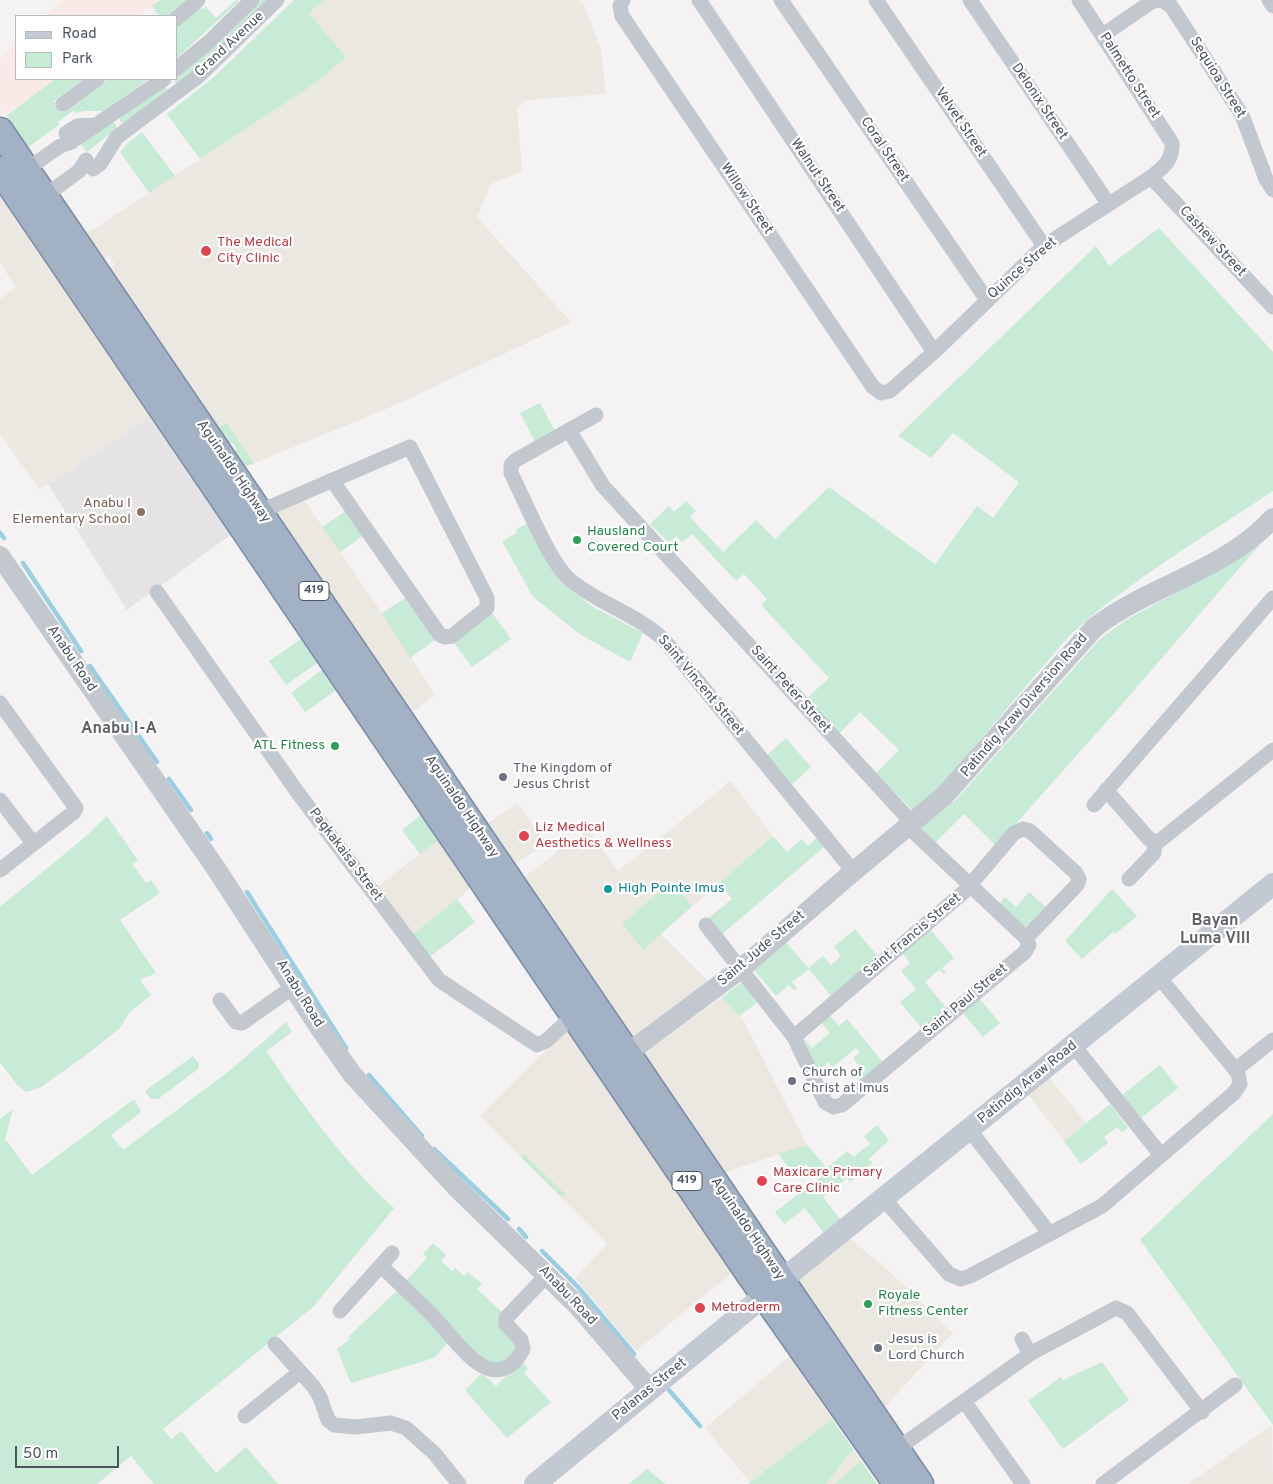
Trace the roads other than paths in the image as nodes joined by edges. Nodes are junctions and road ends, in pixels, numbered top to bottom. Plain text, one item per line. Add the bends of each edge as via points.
1 (198, 0) edge
2 (252, 0) edge
3 (278, 0) edge
4 (623, 0) edge
5 (699, 0) edge
6 (781, 0) edge
7 (876, 0) edge
8 (970, 0) edge
9 (1079, 0) edge
10 (1161, 0) edge
11 (1269, 0) edge
12 (1273, 6) edge
13 (178, 17) edge
14 (1102, 35) junction
15 (178, 67) edge
16 (96, 80) edge
17 (164, 80) edge
18 (166, 80) edge
19 (176, 93) junction
20 (63, 104) dead end
21 (0, 131) edge
22 (1173, 154) joint
23 (12, 174) edge
24 (1151, 177) junction
25 (1273, 190) edge
26 (44, 196) junction
27 (1108, 203) junction
28 (1044, 246) junction
29 (987, 300) junction
30 (1273, 307) edge
31 (934, 352) junction
32 (881, 392) joint
33 (596, 415) dead end
34 (569, 430) junction
35 (332, 480) junction
36 (260, 512) junction
37 (1273, 518) edge
38 (0, 556) edge
39 (157, 592) dead end
40 (1273, 598) edge
41 (0, 703) edge
42 (1273, 750) edge
43 (1106, 790) junction
44 (0, 800) edge
45 (1094, 804) dead end
46 (911, 824) junction
47 (1023, 829) joint
48 (1155, 842) junction
49 (33, 843) junction
50 (0, 870) edge
51 (853, 871) junction
52 (1129, 879) dead end
53 (1273, 884) edge
54 (969, 885) junction
55 (706, 926) dead end
56 (1026, 938) junction
57 (742, 968) junction
58 (1159, 977) junction
59 (294, 987) junction
60 (220, 1000) dead end
61 (574, 1015) junction
62 (794, 1037) junction
63 (1273, 1040) edge
64 (1074, 1046) junction
65 (619, 1059) junction
66 (1234, 1070) junction
67 (969, 1129) junction
68 (1161, 1155) junction
69 (884, 1199) junction
70 (1050, 1234) junction
71 (392, 1253) dead end
72 (381, 1266) junction
73 (547, 1275) junction
74 (773, 1288) junction
75 (340, 1311) dead end
76 (1022, 1339) dead end
77 (275, 1344) dead end
78 (1030, 1354) junction
79 (300, 1372) junction
80 (1235, 1385) dead end
81 (650, 1390) junction
82 (964, 1401) junction
83 (1202, 1412) junction
84 (245, 1416) dead end
85 (896, 1449) junction
86 (459, 1484) edge
87 (535, 1484) edge
88 (897, 1484) edge
89 (920, 1484) edge
90 (1023, 1484) edge
91 (1103, 1484) edge

1 - 13 street
2 - 15 street, Grand Avenue
3 - 19 street, Grand Avenue via 222,55
4 - 32 street, Willow Street via 620,6 622,16 873,387
5 - 31 street, Walnut Street
6 - 29 street, Coral Street
7 - 28 street, Velvet Street
8 - 27 street, Delonix Street
9 - 14 street, Palmetto Street
10 - 14 street via 1151,2
10 - 25 street, Sequioa Street via 1171,6 1242,115
11 - 12 street
14 - 22 street, Palmetto Street via 1172,143
16 - 20 street
17 - 23 street via 104,121 77,126 68,138
18 - 19 street
19 - 26 street, Grand Avenue via 124,131 88,166
21 - 23 highway, Aguinaldo Highway / 419
22 - 24 street, Quince Street
23 - 26 highway, Aguinaldo Highway / 419
23 - 61 highway, Aguinaldo Highway / 419
24 - 27 street, Quince Street
24 - 30 street, Cashew Street
26 - 36 highway, Aguinaldo Highway / 419
27 - 28 street, Quince Street
28 - 29 street, Quince Street
29 - 31 street, Quince Street
31 - 32 street, Quince Street via 890,391
33 - 34 street
34 - 46 street, Saint Peter Street via 603,486
34 - 51 street, Saint Vincent Street via 511,466 511,473 560,570 577,585 665,641
35 - 35 street via 410,446 487,598 487,608 452,636 440,635
35 - 36 street
36 - 65 highway, Aguinaldo Highway / 419
37 - 46 street, Patindig Araw Diversion Road via 1238,549 1094,628 951,790
38 - 59 street, Anabu Road
39 - 61 street, Pagkakaisa Street via 298,793 442,983 538,1045
40 - 43 street
41 - 49 street via 76,808
42 - 48 street
43 - 45 street
43 - 48 street
44 - 49 street
46 - 51 street, Saint Jude Street
46 - 54 street, Saint Peter Street via 916,834
47 - 54 street, Saint Francis Street via 1014,833
47 - 56 street, Saint Paul Street via 1030,831 1079,879 1077,885
48 - 52 street via 1154,853
49 - 50 street
51 - 57 street, Saint Jude Street
53 - 58 main road, Patindig Araw Road
54 - 56 street, Saint Peter Street
54 - 62 street, Saint Francis Street
55 - 57 street
56 - 62 street, Saint Paul Street via 1025,952 842,1105 833,1107 825,1102
57 - 62 street
57 - 65 street, Saint Jude Street
58 - 64 main road, Patindig Araw Road
58 - 66 street
59 - 60 street via 242,1023 236,1022
59 - 73 street, Anabu Road via 327,1038 374,1099 456,1186
61 - 65 highway, Aguinaldo Highway / 419
63 - 66 street
64 - 67 main road, Patindig Araw Road
64 - 68 street
65 - 74 highway, Aguinaldo Highway / 419
66 - 68 street via 1240,1080 1237,1090
67 - 69 main road, Patindig Araw Road
67 - 70 street
68 - 70 street via 1102,1206
69 - 70 street via 956,1278 970,1276
69 - 74 main road, Patindig Araw Road
71 - 72 street
72 - 73 street via 468,1354 488,1369 496,1370 508,1367 523,1349 521,1340 506,1324 506,1318
72 - 75 street
73 - 81 street, Anabu Road
74 - 81 main road, Palanas Street
74 - 85 highway, Aguinaldo Highway / 419
74 - 88 highway, Aguinaldo Highway / 419
76 - 78 street
77 - 79 street
78 - 82 street
78 - 83 street via 1116,1308 1127,1313
79 - 84 street
79 - 86 street via 320,1397 328,1420 334,1425 356,1427 391,1423 406,1428 435,1454
80 - 83 street
81 - 87 main road, Palanas Street
82 - 85 street
82 - 90 street
83 - 91 street
85 - 89 highway, Aguinaldo Highway / 419

